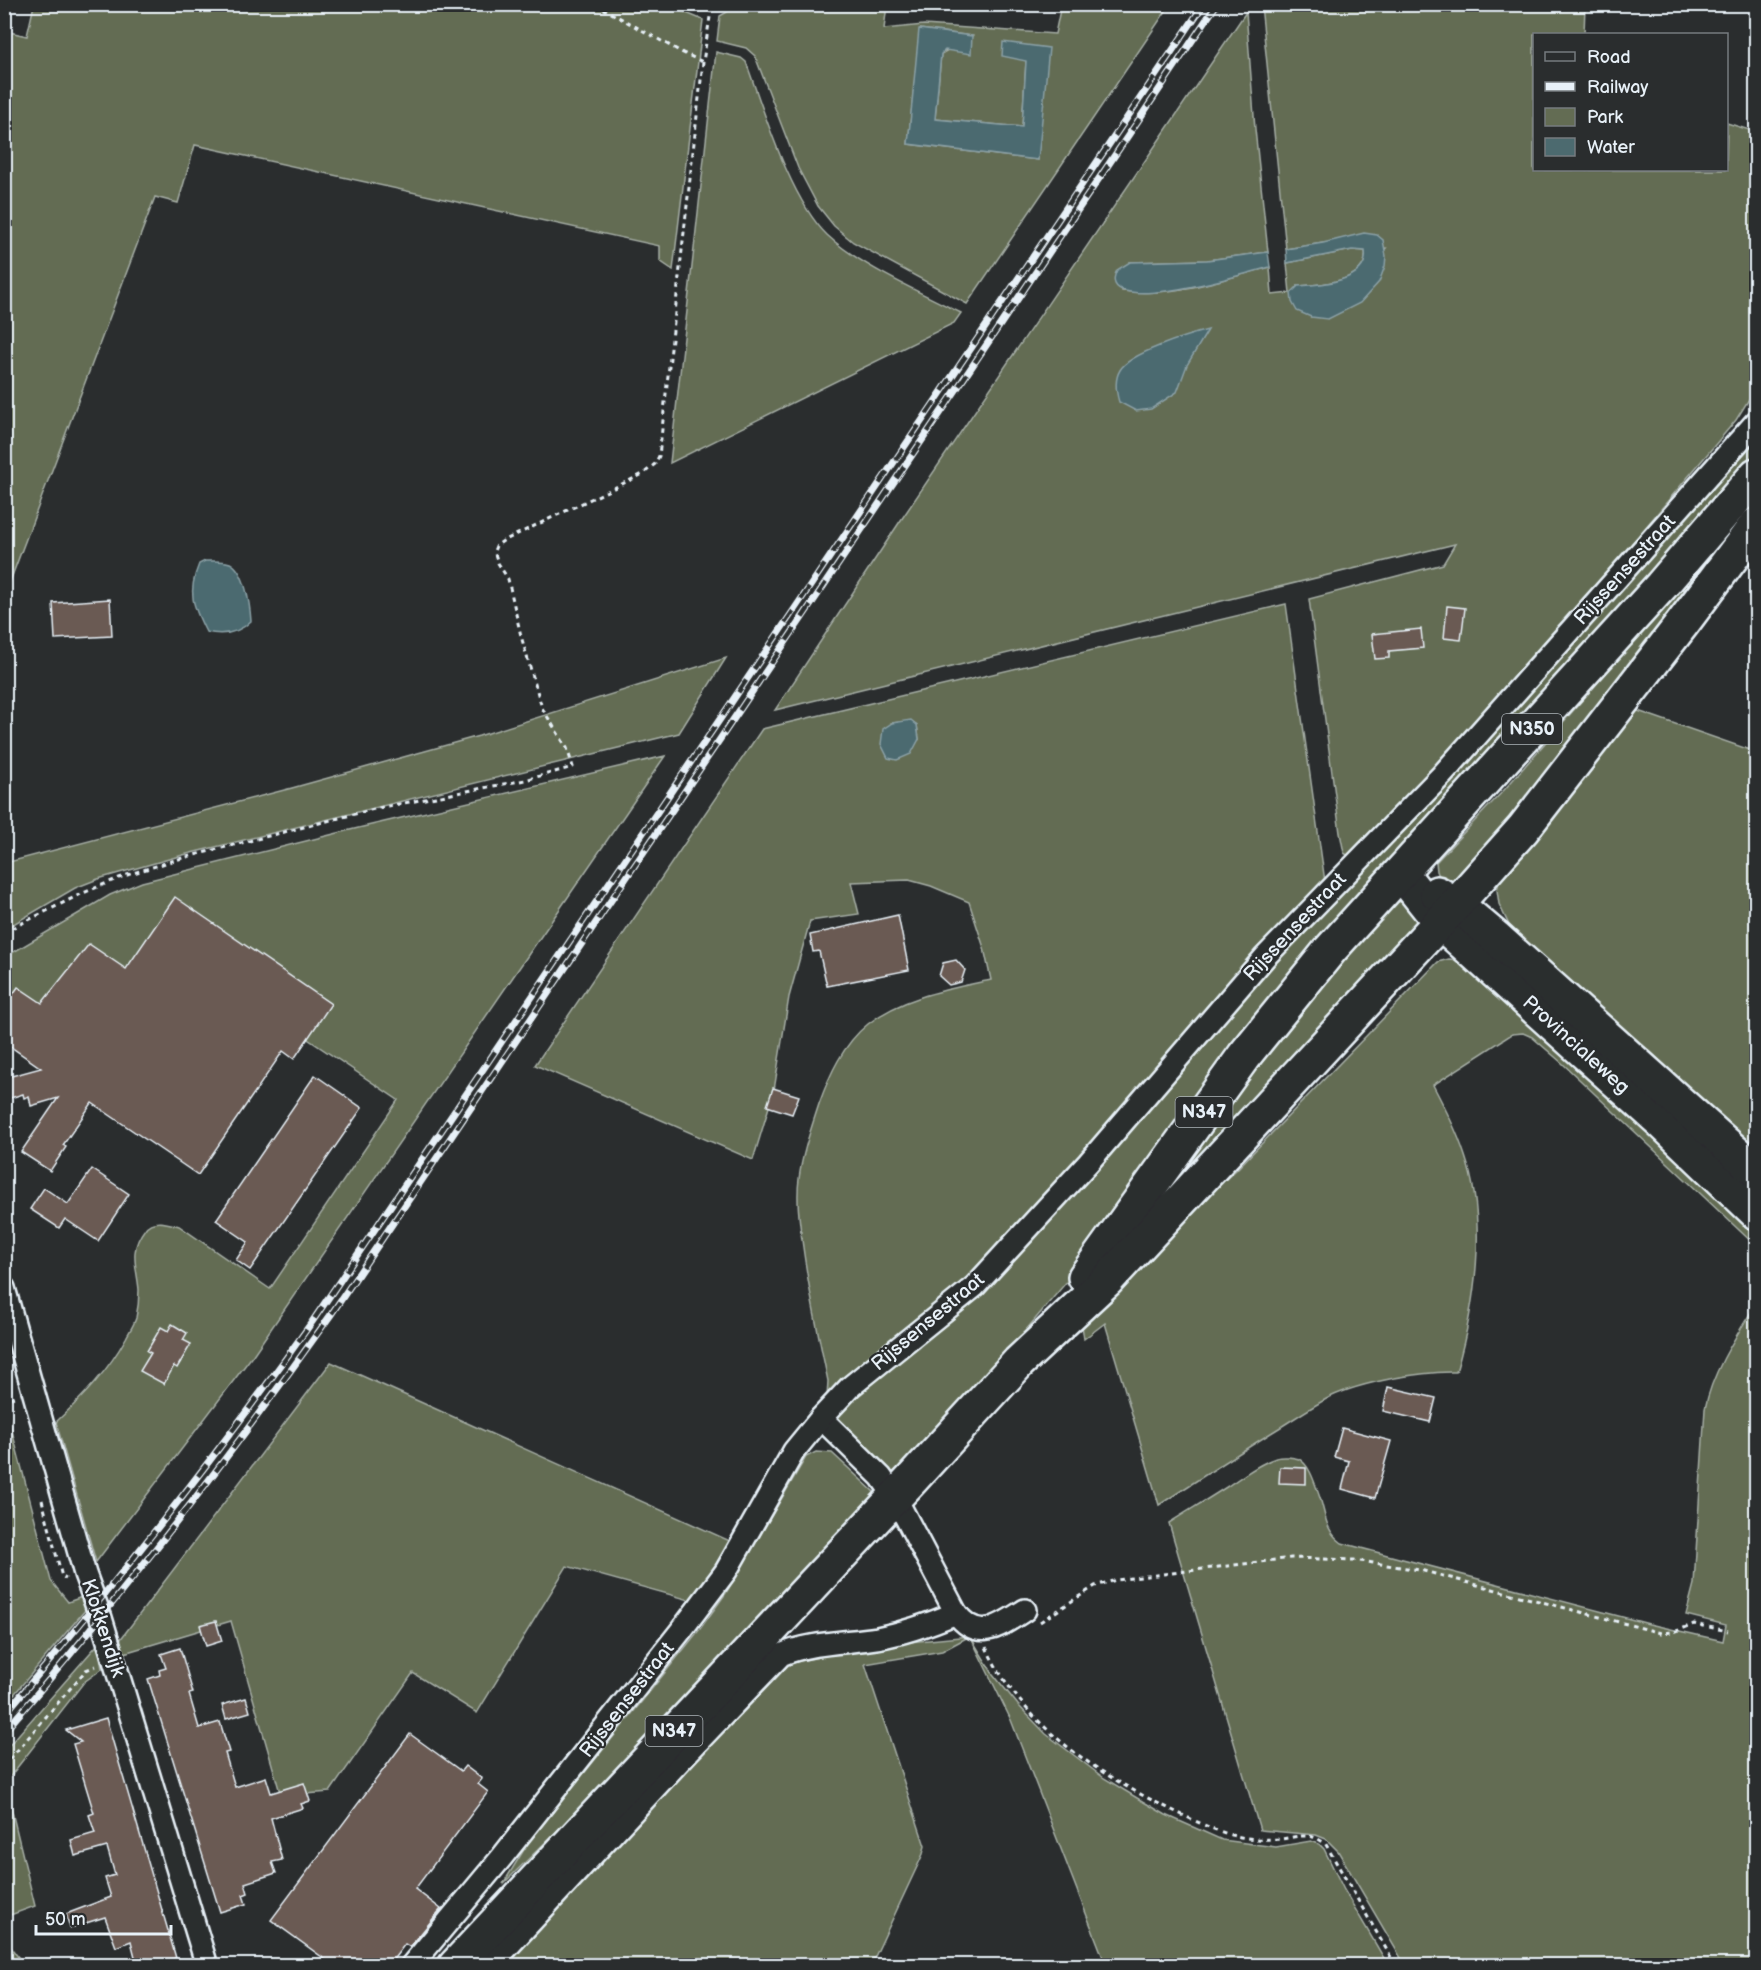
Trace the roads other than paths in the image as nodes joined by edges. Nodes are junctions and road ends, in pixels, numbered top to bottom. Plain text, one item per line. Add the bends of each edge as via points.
1 (1756, 422) edge
2 (1756, 476) edge
3 (1756, 525) edge
4 (1401, 873) junction
5 (1448, 913) junction
6 (1756, 1172) edge
7 (1756, 1212) edge
8 (4, 1288) edge
9 (1019, 1362) junction
10 (821, 1418) junction
11 (895, 1497) junction
12 (956, 1613) junction
13 (1029, 1619) road end
14 (207, 1965) edge
15 (411, 1965) edge
16 (455, 1965) edge
17 (490, 1965) edge

1 - 10 street, Rijssensestraat via 1442,775 1265,957 1088,1163 975,1286 850,1387
2 - 4 main road, Rijssensestraat / N350 via 1662,586
3 - 5 main road, Rijssensestraat / N350 via 1523,828
4 - 5 main road
4 - 9 main road, Rijssensestraat / N347 via 1330,950 1244,1056 1104,1252
5 - 6 main road, Provincialeweg
5 - 7 main road, Provincialeweg
5 - 9 main road, Rijssensestraat / N347 via 1107,1280
8 - 14 street, Klokkendijk via 85,1574
9 - 11 main road, Rijssensestraat / N347
10 - 11 street
10 - 15 street, Rijssensestraat via 794,1451 726,1571 691,1619
11 - 12 street
11 - 16 main road, Rijssensestraat / N347
12 - 13 street via 964,1624 977,1629 995,1629
12 - 17 street via 925,1626 782,1655

